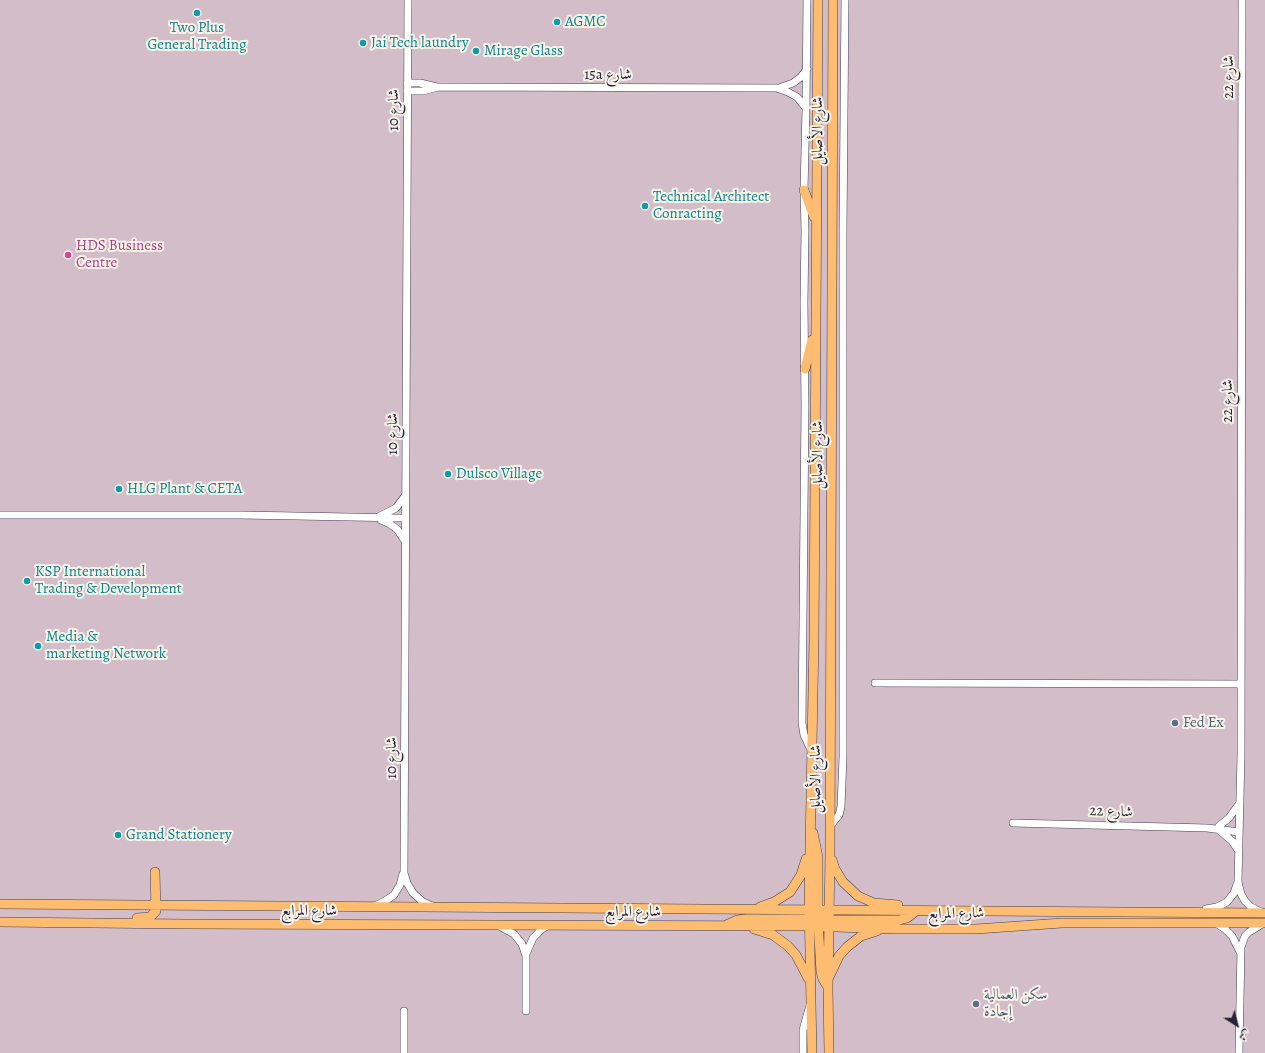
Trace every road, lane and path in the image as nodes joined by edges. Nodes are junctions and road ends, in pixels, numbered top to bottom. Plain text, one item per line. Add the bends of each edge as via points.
1 (408, 0) edge
2 (806, 0) edge
3 (818, 0) edge
4 (833, 0) edge
5 (845, 0) edge
6 (1242, 0) edge
7 (807, 69) junction
8 (407, 83) junction
9 (438, 87) junction
10 (779, 88) junction
11 (407, 91) junction
12 (806, 108) junction
13 (804, 190) junction
14 (816, 223) junction
15 (815, 333) junction
16 (805, 369) junction
17 (406, 496) junction
18 (0, 515) edge
19 (375, 518) junction
20 (406, 518) junction
21 (405, 542) junction
22 (875, 683) dead end
23 (1241, 684) junction
24 (812, 752) junction
25 (1240, 802) junction
26 (1013, 823) dead end
27 (810, 826) junction
28 (830, 826) junction
29 (1219, 828) junction
30 (1239, 829) junction
31 (1238, 850) junction
32 (830, 853) junction
33 (404, 868) junction
34 (155, 872) dead end
35 (1238, 882) junction
36 (0, 904) edge
37 (157, 905) junction
38 (372, 907) junction
39 (436, 907) junction
40 (748, 910) junction
41 (916, 911) junction
42 (1189, 912) junction
43 (1264, 913) edge
44 (819, 919) junction
45 (0, 922) edge
46 (82, 923) junction
47 (1216, 923) junction
48 (1264, 923) edge
49 (497, 926) junction
50 (547, 926) junction
51 (725, 926) junction
52 (747, 926) junction
53 (892, 929) junction
54 (1240, 952) junction
55 (526, 956) junction
56 (810, 981) junction
57 (828, 984) junction
58 (810, 1005) junction
59 (404, 1010) dead end
60 (526, 1011) dead end
61 (404, 1053) edge
62 (803, 1053) edge
63 (812, 1053) edge
64 (829, 1053) edge
65 (1239, 1053) edge

1 - 8 street, شارع 10
2 - 7 street
3 - 14 main road, شارع الأصايل
4 - 28 main road, شارع الأصايل
5 - 28 street via 843,757 841,807
6 - 23 street, شارع 22
7 - 10 street, 15a شارع via 789,86
7 - 12 street
8 - 9 street, 15a شارع
8 - 11 street, شارع 10
9 - 10 street, 15a شارع
9 - 11 street, 15a شارع
10 - 12 street, 15a شارع via 797,97
11 - 17 street, شارع 10
12 - 13 street
13 - 14 main road
13 - 16 street
14 - 15 main road, شارع الأصايل
15 - 16 main road
15 - 24 main road, شارع الأصايل
16 - 24 street via 802,723 806,741
17 - 19 street via 396,508
17 - 20 street, شارع 10
18 - 19 street
19 - 20 street
19 - 21 street via 393,526
20 - 21 street, شارع 10
21 - 33 street, شارع 10
22 - 23 street
23 - 25 street, شارع 22
24 - 27 main road, شارع الأصايل
25 - 29 street via 1234,814
25 - 30 street, شارع 22
26 - 29 street, شارع 22
27 - 40 main road via 804,868 794,887 774,902
27 - 44 main road, شارع الأصايل
28 - 32 main road, شارع الأصايل
29 - 30 street, شارع 22
29 - 31 street, شارع 22
30 - 31 street, شارع 22
31 - 35 street, شارع 22
32 - 41 main road via 838,876 858,896 874,903 902,905
32 - 44 main road, شارع الأصايل
33 - 38 street, شارع 10 via 400,884 394,894
33 - 39 street, شارع 10 via 407,883 413,893 423,902
34 - 37 main road
35 - 42 street, شارع 22 via 1234,893 1224,904
35 - 43 street, شارع 22 via 1245,900 1251,907
36 - 37 main road, شارع المرابع
37 - 38 main road, شارع المرابع
37 - 46 main road via 155,913 148,918 93,919
38 - 39 main road, شارع المرابع
39 - 40 main road, شارع المرابع
40 - 44 main road, شارع المرابع
41 - 42 main road, شارع المرابع
41 - 44 main road, شارع المرابع
42 - 43 main road, شارع المرابع
44 - 51 main road via 742,919
44 - 52 main road, شارع المرابع
44 - 53 main road, شارع المرابع
44 - 56 main road, شارع الأصايل
44 - 57 main road, شارع الأصايل
45 - 46 main road, شارع المرابع
46 - 49 main road, شارع المرابع
47 - 48 main road, شارع المرابع
47 - 53 main road, شارع المرابع via 1062,923 976,929
47 - 54 street via 1232,936
48 - 54 street via 1245,936
49 - 50 main road, شارع المرابع
49 - 55 street via 509,930 518,938
50 - 51 main road, شارع المرابع
50 - 55 street via 533,938
51 - 52 main road, شارع المرابع
52 - 56 main road via 773,935 788,946
53 - 57 main road via 867,934 851,942 839,956
54 - 65 street
55 - 60 street
56 - 58 main road, شارع الأصايل
57 - 64 main road, شارع الأصايل
58 - 62 street via 803,1030
58 - 63 main road, شارع الأصايل
59 - 61 street

